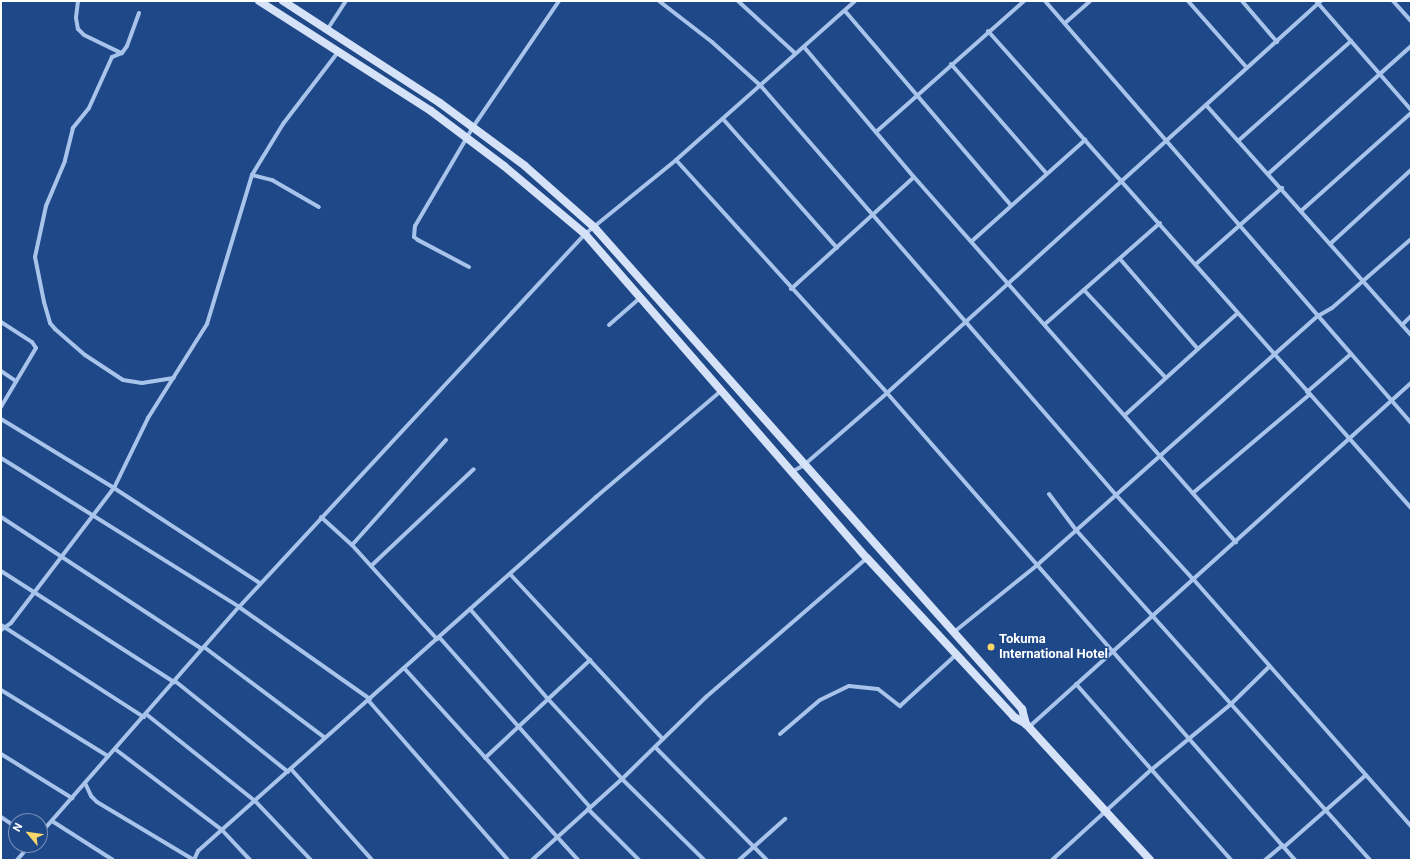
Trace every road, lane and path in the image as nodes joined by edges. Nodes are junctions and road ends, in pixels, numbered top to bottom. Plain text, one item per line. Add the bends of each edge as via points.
1 (78, 1) edge
2 (259, 1) edge
3 (284, 1) edge
4 (346, 1) edge
5 (559, 1) edge
6 (659, 1) edge
7 (738, 1) edge
8 (855, 1) edge
9 (1024, 1) edge
10 (1045, 1) edge
11 (1090, 1) edge
12 (1188, 1) edge
13 (1242, 1) edge
14 (1393, 1) edge
15 (1319, 2) edge
16 (845, 11) junction
17 (139, 13) dead end
18 (1411, 21) edge
19 (1065, 23) junction
20 (327, 31) junction
21 (988, 31) junction
22 (1351, 41) junction
23 (1277, 42) junction
24 (1411, 46) edge
25 (804, 47) junction
26 (338, 52) junction
27 (122, 53) junction
28 (795, 53) junction
29 (951, 64) junction
30 (1247, 68) junction
31 (1380, 74) junction
32 (760, 85) junction
33 (916, 94) junction
34 (1206, 105) junction
35 (1411, 110) edge
36 (1411, 113) edge
37 (723, 119) junction
38 (473, 127) junction
39 (876, 132) junction
40 (466, 137) junction
41 (1085, 140) junction
42 (1168, 141) junction
43 (1238, 141) junction
44 (676, 160) junction
45 (1411, 170) edge
46 (1046, 174) junction
47 (1268, 174) junction
48 (252, 175) junction
49 (914, 177) junction
50 (1122, 180) junction
51 (1282, 188) junction
52 (1010, 204) junction
53 (319, 207) dead end
54 (1301, 210) junction
55 (873, 215) junction
56 (1160, 224) junction
57 (1238, 225) junction
58 (594, 227) junction
59 (585, 234) junction
60 (1411, 239) edge
61 (972, 241) junction
62 (1330, 244) junction
63 (837, 248) junction
64 (1120, 258) junction
65 (1196, 264) junction
66 (469, 268) dead end
67 (1364, 280) junction
68 (1008, 281) junction
69 (791, 289) junction
70 (1084, 290) junction
71 (640, 298) junction
72 (1238, 313) junction
73 (1318, 316) junction
74 (1411, 316) edge
75 (965, 320) junction
76 (1, 322) edge
77 (1046, 324) junction
78 (609, 325) dead end
79 (1402, 325) junction
80 (1411, 335) edge
81 (1198, 349) junction
82 (1351, 354) junction
83 (1273, 355) junction
84 (1, 371) edge
85 (174, 378) junction
86 (1166, 378) junction
87 (16, 381) junction
88 (1411, 383) edge
89 (722, 390) junction
90 (887, 393) junction
91 (1309, 393) junction
92 (1391, 401) junction
93 (1, 407) edge
94 (1125, 416) junction
95 (1, 419) edge
96 (1411, 423) edge
97 (446, 440) dead end
98 (1350, 440) junction
99 (1160, 456) junction
100 (1, 458) edge
101 (804, 465) junction
102 (474, 469) dead end
103 (792, 472) junction
104 (114, 488) junction
105 (1193, 493) junction
106 (1049, 494) dead end
107 (1116, 495) junction
108 (1411, 508) edge
109 (92, 514) junction
110 (1, 517) edge
111 (322, 517) junction
112 (1076, 530) junction
113 (1236, 542) junction
114 (352, 545) junction
115 (62, 556) junction
116 (867, 558) junction
117 (371, 566) junction
118 (1036, 566) junction
119 (1, 571) edge
120 (510, 574) junction
121 (1194, 580) junction
122 (260, 583) junction
123 (34, 593) junction
124 (239, 607) junction
125 (470, 609) junction
126 (1153, 616) junction
127 (2, 628) edge
128 (953, 632) junction
129 (438, 638) junction
130 (203, 648) junction
131 (1112, 653) junction
132 (957, 654) junction
133 (590, 660) junction
134 (1270, 666) junction
135 (404, 668) junction
136 (175, 681) junction
137 (1076, 684) junction
138 (1, 690) edge
139 (548, 699) junction
140 (369, 700) junction
141 (1231, 704) junction
142 (145, 716) junction
143 (1028, 725) junction
144 (519, 728) junction
145 (780, 734) dead end
146 (325, 738) junction
147 (663, 739) junction
148 (1188, 739) junction
149 (655, 747) junction
150 (115, 749) junction
151 (1, 754) edge
152 (108, 756) junction
153 (484, 758) junction
154 (1152, 770) junction
155 (289, 771) junction
156 (1366, 775) junction
157 (622, 779) junction
158 (85, 783) junction
159 (72, 798) junction
160 (255, 801) junction
161 (589, 808) junction
162 (1327, 810) junction
163 (1106, 811) junction
164 (785, 819) dead end
165 (52, 821) junction
166 (48, 825) edge
167 (1411, 826) edge
168 (222, 830) junction
169 (556, 838) junction
170 (1283, 846) junction
171 (754, 847) junction
172 (113, 860) edge
173 (194, 860) edge
174 (250, 860) edge
175 (311, 860) edge
176 (372, 860) edge
177 (508, 860) edge
178 (532, 860) edge
179 (578, 860) edge
180 (639, 860) edge
181 (704, 860) edge
182 (739, 860) edge
183 (768, 860) edge
184 (1052, 860) edge
185 (1150, 860) edge
186 (1231, 860) edge
187 (1265, 860) edge
188 (1295, 860) edge
189 (1370, 860) edge

1 - 27 street via 78,29 84,35
2 - 26 main road
3 - 20 main road
4 - 20 street
5 - 38 street
6 - 32 street via 712,42
7 - 28 street
8 - 16 street
9 - 21 street
10 - 19 street
11 - 19 street
12 - 30 street
13 - 23 street
14 - 18 street
15 - 22 street
15 - 23 street
16 - 25 street
16 - 33 street
17 - 27 street
19 - 42 street
20 - 38 main road
21 - 29 street
21 - 41 street
22 - 31 street
22 - 43 street
23 - 30 street
24 - 31 street
25 - 28 street
25 - 39 street
26 - 40 main road
26 - 48 street via 283,124
27 - 85 street via 112,57 89,108 73,128 65,161 46,206 34,257 35,265 50,323 85,355 122,380 134,383
28 - 32 street
29 - 33 street
29 - 46 street
30 - 34 street
31 - 35 street
31 - 47 street
32 - 37 street
32 - 55 street
33 - 39 street
33 - 52 street
34 - 42 street
34 - 43 street
36 - 54 street
37 - 44 street
37 - 63 street
38 - 40 street
38 - 58 main road via 525,166
39 - 49 street
40 - 59 main road
40 - 66 street via 413,231 414,237 418,240
41 - 46 street
41 - 50 street
42 - 50 street
42 - 57 street
43 - 47 street
44 - 58 street
44 - 69 street
45 - 62 street
46 - 52 street
47 - 51 street
48 - 53 street via 272,180
48 - 85 street via 213,309
49 - 55 street
49 - 61 street
50 - 56 street
50 - 68 street
51 - 54 street
51 - 57 street
52 - 61 street
54 - 62 street
55 - 63 street
55 - 75 street
56 - 64 street
56 - 65 street
57 - 65 street
57 - 73 street
58 - 59 street
58 - 101 main road
59 - 71 main road
59 - 111 street
60 - 67 street
61 - 68 street
62 - 67 street
63 - 69 street
64 - 70 street
64 - 81 street
65 - 72 street
67 - 73 street via 1332,308
67 - 79 street
68 - 75 street
68 - 77 street
69 - 90 street
70 - 77 street
70 - 86 street
71 - 78 street
71 - 89 main road
72 - 81 street
72 - 83 street
73 - 82 street
73 - 83 street
74 - 79 street
75 - 90 street
75 - 107 street
76 - 87 street via 35,346
77 - 94 street
79 - 80 street
81 - 86 street
82 - 91 street
82 - 92 street
83 - 91 street
83 - 99 street
84 - 87 street
85 - 104 street via 148,418
86 - 94 street
87 - 93 street
88 - 92 street
89 - 103 main road
89 - 120 street
90 - 101 street
90 - 118 street
91 - 98 street
91 - 105 street
92 - 96 street
92 - 98 street
94 - 99 street
95 - 104 street
97 - 114 street
98 - 108 street
98 - 113 street
99 - 105 street
99 - 107 street
100 - 109 street
101 - 103 street
101 - 128 main road
102 - 117 street
103 - 116 main road
104 - 109 street
104 - 122 street
105 - 113 street
106 - 112 street
107 - 112 street
107 - 121 street
109 - 115 street
109 - 124 street
110 - 115 street
111 - 114 street
111 - 122 street
112 - 118 street
112 - 126 street
113 - 121 street
114 - 117 street
115 - 123 street
115 - 130 street
116 - 132 main road
116 - 147 street via 706,697
117 - 129 street
118 - 128 street
118 - 131 street
119 - 123 street
120 - 125 street
120 - 133 street
121 - 126 street
121 - 134 street
122 - 124 street
123 - 127 street
123 - 136 street
124 - 130 street
124 - 140 street
125 - 129 street
125 - 139 street
126 - 131 street
126 - 141 street
127 - 142 street
128 - 143 main road via 1022,709
129 - 135 street
129 - 144 street
130 - 136 street
130 - 146 street
131 - 137 street
131 - 148 street
132 - 143 main road via 1014,717
132 - 145 street via 900,706 878,689 849,686 820,700
133 - 139 street
133 - 147 street
134 - 141 street
134 - 156 street
135 - 140 street
135 - 153 street
136 - 142 street
136 - 155 street
137 - 143 street
137 - 154 street
138 - 152 street
139 - 144 street
139 - 157 street
140 - 146 street
140 - 177 street
141 - 148 street
141 - 162 street
142 - 150 street
142 - 160 street
143 - 163 main road
144 - 153 street
144 - 161 street
146 - 155 street
147 - 149 street
148 - 154 street
148 - 170 street
149 - 157 street
149 - 171 street
150 - 152 street
150 - 168 street
151 - 159 street
152 - 158 street
153 - 169 street
154 - 163 street
154 - 186 street
155 - 160 street
155 - 176 street
156 - 162 street
156 - 167 street
157 - 161 street
157 - 181 street
158 - 159 street
158 - 173 street via 97,802
159 - 165 street
160 - 168 street
160 - 175 street
161 - 169 street
161 - 180 street
162 - 170 street
162 - 189 street
163 - 184 street
163 - 185 main road
164 - 171 street
165 - 166 street
165 - 172 street
168 - 173 street via 198,851
168 - 174 street
169 - 178 street
169 - 179 street
170 - 187 street
170 - 188 street
171 - 182 street
171 - 183 street

